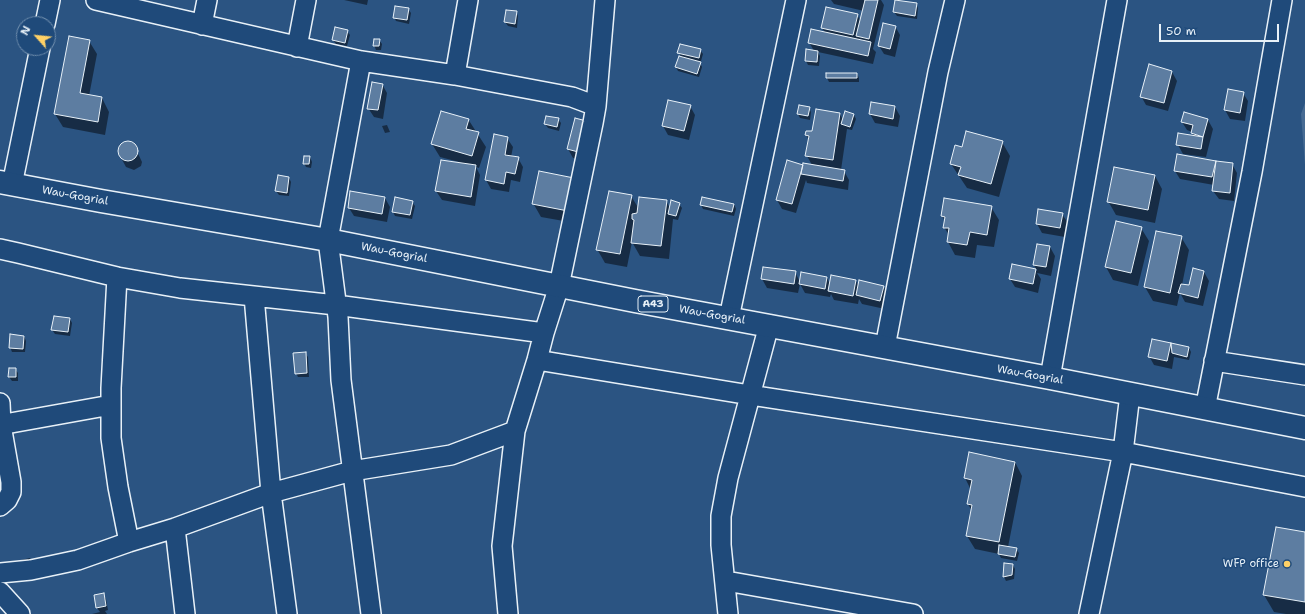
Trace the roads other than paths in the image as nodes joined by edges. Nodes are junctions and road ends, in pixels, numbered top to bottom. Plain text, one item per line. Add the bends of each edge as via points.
1 (50, 0) edge
2 (96, 0) edge
3 (207, 0) edge
4 (306, 0) edge
5 (468, 0) edge
6 (605, 0) edge
7 (796, 0) edge
8 (955, 0) edge
9 (1117, 0) edge
10 (1282, 0) edge
11 (47, 16) edge
12 (202, 25) junction
13 (297, 47) junction
14 (38, 56) edge
15 (361, 61) junction
16 (455, 75) junction
17 (596, 106) junction
18 (6, 184) edge
19 (328, 240) junction
20 (0, 249) edge
21 (118, 278) junction
22 (559, 286) junction
23 (254, 296) junction
24 (336, 305) junction
25 (729, 318) junction
26 (769, 325) junction
27 (544, 333) junction
28 (885, 347) junction
29 (537, 360) junction
30 (1214, 361) junction
31 (1305, 375) edge
32 (1050, 378) junction
33 (1130, 394) junction
34 (750, 395) junction
35 (0, 403) edge
36 (111, 406) junction
37 (1205, 409) junction
38 (1, 425) edge
39 (1305, 428) edge
40 (515, 432) junction
41 (1123, 452) junction
42 (352, 471) junction
43 (1305, 486) edge
44 (271, 493) junction
45 (0, 506) edge
46 (175, 528) junction
47 (129, 542) junction
48 (0, 573) edge
49 (726, 581) junction
50 (0, 592) edge
51 (20, 614) edge
52 (185, 614) edge
53 (287, 614) edge
54 (371, 614) edge
55 (508, 614) edge
56 (728, 614) edge
57 (912, 614) edge
58 (1089, 614) edge

1 - 11 street
2 - 12 street
3 - 12 street
4 - 13 street
5 - 16 street
6 - 17 street
7 - 25 street
8 - 28 street via 938,72
9 - 32 street
10 - 30 street via 1252,172
12 - 13 street
13 - 15 street
14 - 18 street
15 - 16 street
15 - 19 street
16 - 17 street via 572,97
17 - 22 street
18 - 19 main road, Wau-Gogrial / A43
19 - 22 main road, Wau-Gogrial / A43
19 - 24 street
20 - 21 street
21 - 23 street
21 - 36 street
22 - 25 main road, Wau-Gogrial / A43
22 - 27 street
23 - 24 street
23 - 44 street
24 - 27 street
24 - 42 street via 341,380
25 - 26 main road, Wau-Gogrial / A43
26 - 28 main road, Wau-Gogrial / A43
26 - 34 street
27 - 29 street
28 - 32 main road, Wau-Gogrial / A43
29 - 34 street
29 - 40 street
30 - 31 street
30 - 37 street
32 - 33 main road, Wau-Gogrial / A43
33 - 37 main road, Wau-Gogrial / A43
33 - 41 street
34 - 41 street
34 - 49 street via 728,478 721,516 721,545
35 - 38 street
36 - 38 street
36 - 47 street via 111,438
37 - 39 main road, Wau-Gogrial / A43
38 - 45 street via 11,492
40 - 42 street via 451,455
40 - 55 street via 502,546
41 - 43 street
41 - 58 street
42 - 44 street
42 - 54 street
44 - 46 street
44 - 53 street
46 - 47 street
46 - 52 street
47 - 48 street via 78,560 31,570
49 - 56 street
49 - 57 street
50 - 51 street

